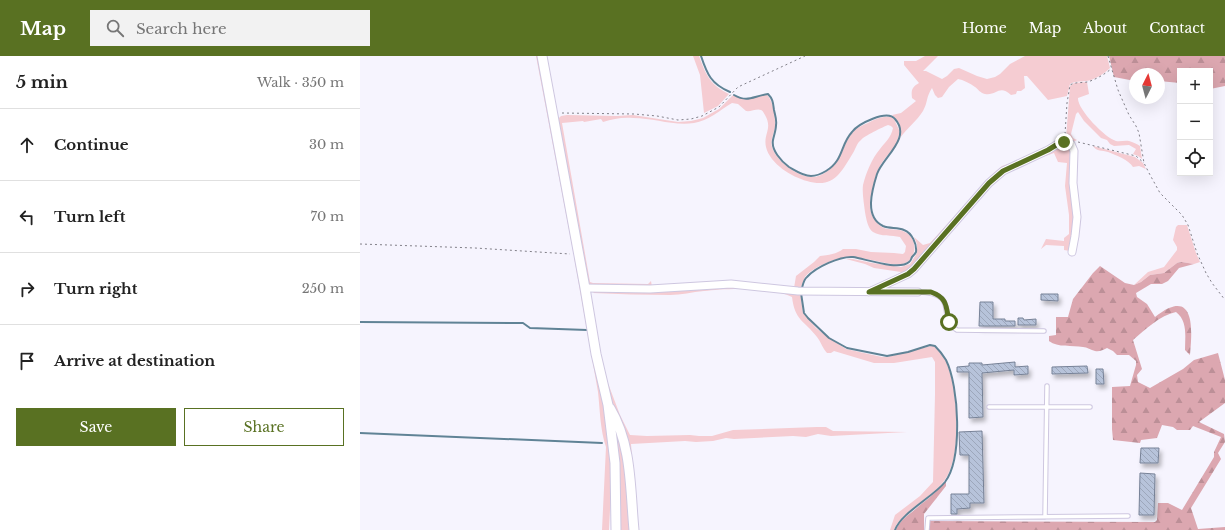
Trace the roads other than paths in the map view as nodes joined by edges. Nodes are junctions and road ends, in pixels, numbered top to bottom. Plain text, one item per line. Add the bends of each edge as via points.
1 (542, 56) edge
2 (1072, 252) dead end
3 (585, 288) junction
4 (869, 292) junction
5 (918, 292) joint
6 (1044, 331) dead end
7 (1047, 386) dead end
8 (608, 405) junction
9 (989, 407) dead end
10 (1046, 407) junction
11 (1090, 407) dead end
12 (1128, 516) dead end
13 (1045, 517) junction
14 (616, 530) edge
15 (634, 530) edge
16 (928, 530) edge

1 - 3 street
2 - 4 street via 1077,217 1073,183 1074,151 1068,143 1061,142 1003,171 989,183 914,269
3 - 4 street via 650,289 731,284 798,290
3 - 8 street
4 - 5 street
5 - 6 lane via 931,292 941,297 945,302 949,322 957,330
7 - 10 lane
8 - 14 street via 615,463
8 - 15 street via 620,428 627,450
9 - 10 lane
10 - 11 lane
10 - 13 lane
12 - 13 lane
13 - 16 lane via 928,518

